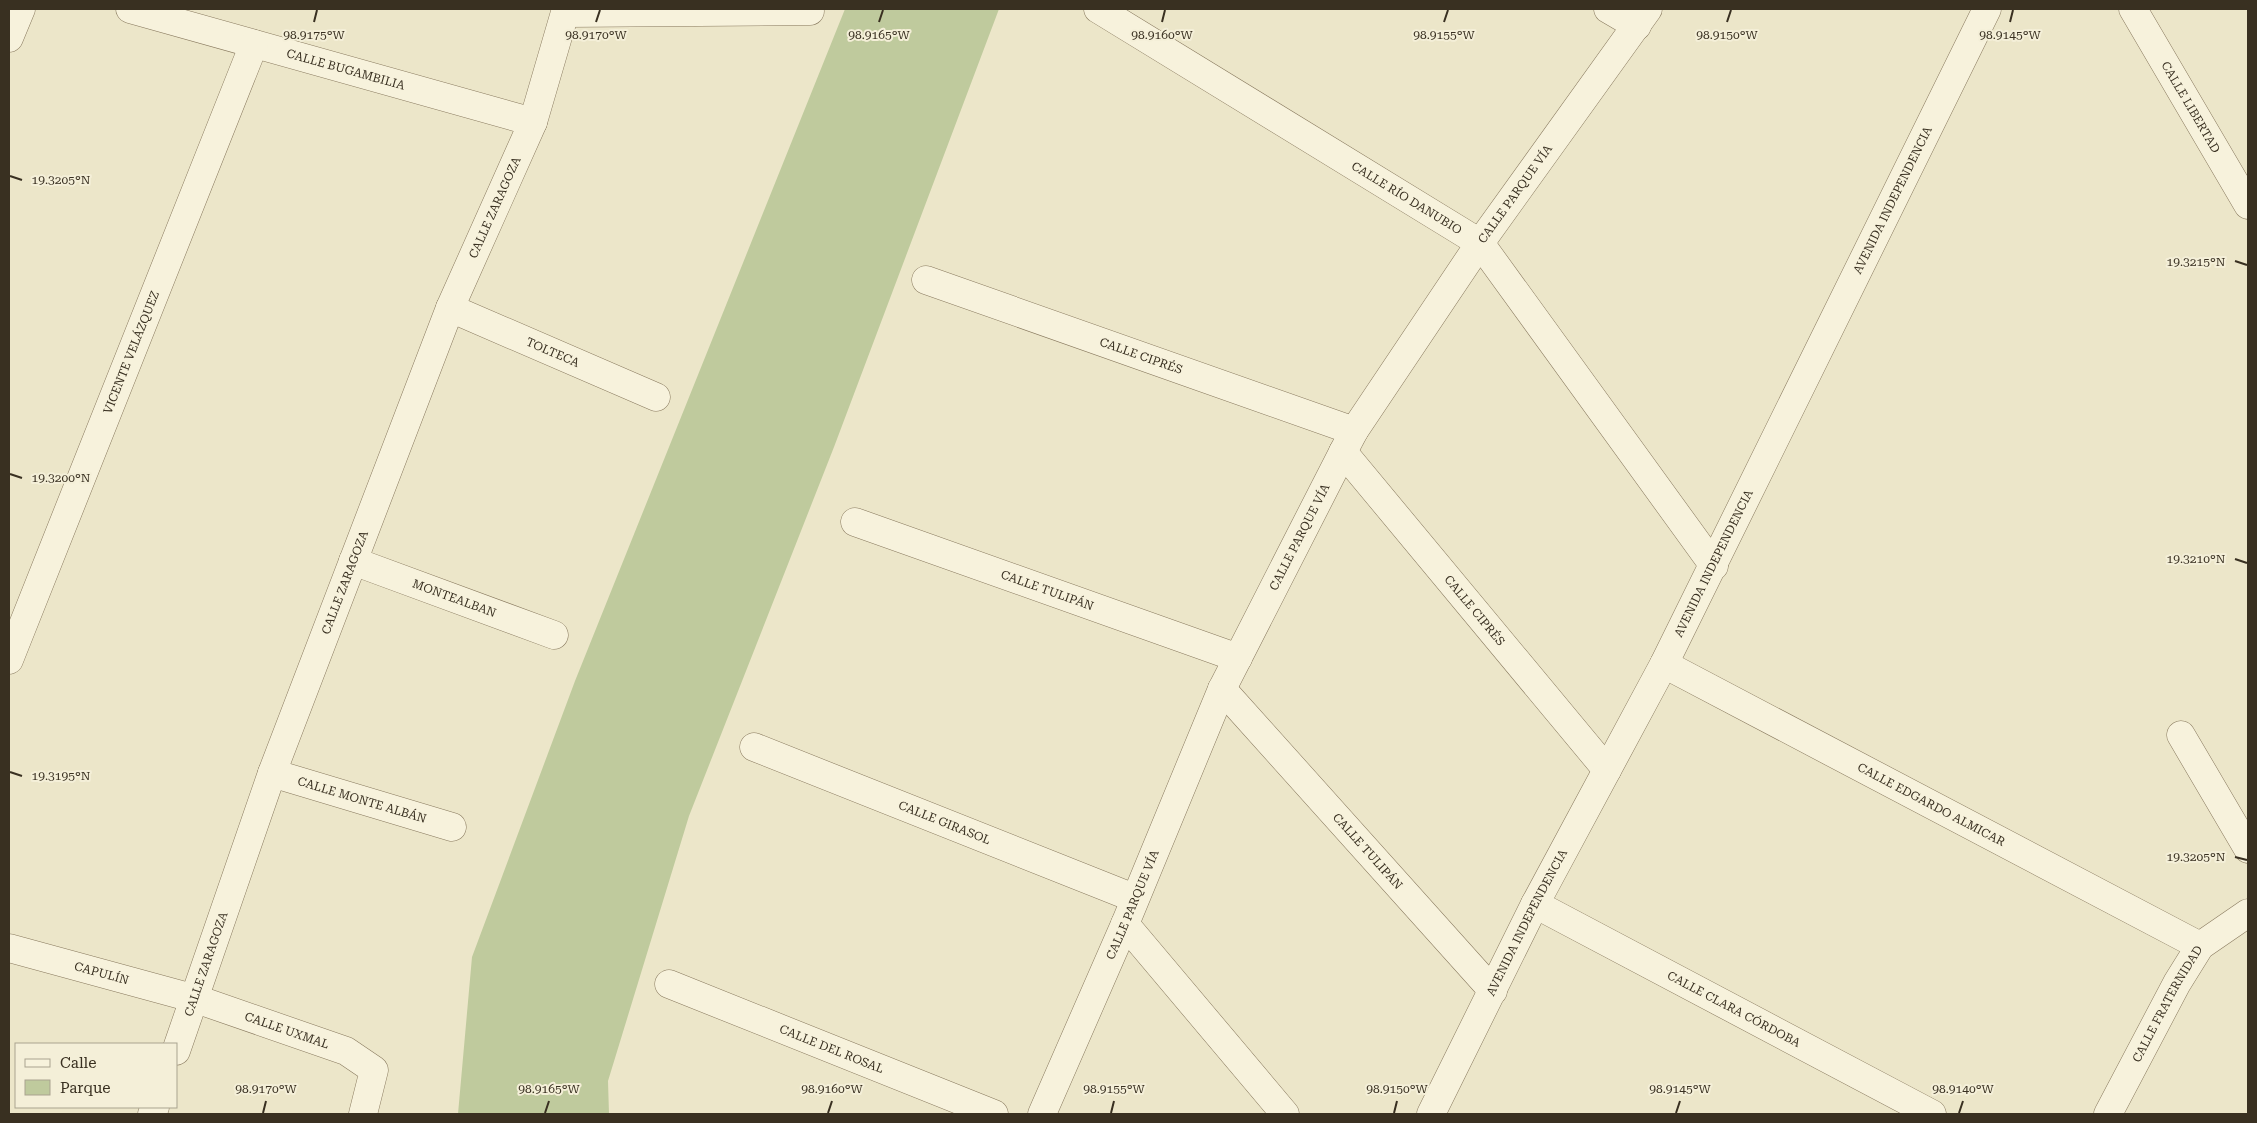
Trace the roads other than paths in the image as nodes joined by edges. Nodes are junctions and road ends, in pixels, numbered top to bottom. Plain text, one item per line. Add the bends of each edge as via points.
1 (21, 9) edge
2 (130, 9) edge
3 (1098, 9) edge
4 (1608, 9) edge
5 (1987, 9) edge
6 (2133, 9) edge
7 (566, 11) edge
8 (810, 11) dead end
9 (1642, 18) edge
10 (9, 38) edge
11 (254, 44) junction
12 (533, 122) junction
13 (2248, 205) edge
14 (1480, 243) junction
15 (926, 280) dead end
16 (450, 308) junction
17 (656, 396) dead end
18 (1349, 441) junction
19 (855, 522) dead end
20 (353, 561) junction
21 (1714, 566) junction
22 (554, 635) dead end
23 (1238, 658) junction
24 (9, 660) edge
25 (1664, 664) junction
26 (1222, 689) junction
27 (2181, 735) dead end
28 (754, 748) dead end
29 (1607, 770) junction
30 (272, 773) junction
31 (452, 827) dead end
32 (2248, 849) edge
33 (1134, 898) junction
34 (1535, 904) junction
35 (2248, 913) edge
36 (1125, 924) junction
37 (2200, 946) junction
38 (9, 948) edge
39 (669, 984) dead end
40 (1493, 991) junction
41 (196, 999) junction
42 (178, 1046) edge
43 (363, 1114) edge
44 (994, 1114) edge
45 (1042, 1114) edge
46 (1284, 1114) edge
47 (1431, 1114) edge
48 (1932, 1114) edge
49 (2108, 1114) edge

1 - 10 street
2 - 11 street, CALLE BUGAMBILIA
3 - 14 street, CALLE RÍO DANUBIO
4 - 9 street
5 - 21 street, AVENIDA INDEPENDENCIA
6 - 13 street, CALLE LIBERTAD
7 - 8 street
7 - 12 street, CALLE ZARAGOZA
9 - 14 street, CALLE PARQUE VÍA
11 - 12 street, CALLE BUGAMBILIA
11 - 24 street, VICENTE VELÁZQUEZ
12 - 16 street, CALLE ZARAGOZA
14 - 18 street, CALLE PARQUE VÍA
14 - 21 street, CALLE RÍO DANUBIO
15 - 18 street, CALLE CIPRÉS
16 - 17 street, TOLTECA
16 - 20 street, CALLE ZARAGOZA
18 - 23 street, CALLE PARQUE VÍA
18 - 29 street, CALLE CIPRÉS
19 - 23 street, CALLE TULIPÁN
20 - 22 street, MONTEALBAN
20 - 30 street, CALLE ZARAGOZA
21 - 25 street, AVENIDA INDEPENDENCIA
23 - 26 street, CALLE PARQUE VÍA
25 - 29 street, AVENIDA INDEPENDENCIA
25 - 37 street, CALLE EDGARDO ALMICAR
26 - 33 street, CALLE PARQUE VÍA
26 - 40 street, CALLE TULIPÁN
27 - 32 street
28 - 33 street, CALLE GIRASOL
29 - 34 street, AVENIDA INDEPENDENCIA
30 - 31 street, CALLE MONTE ALBÁN
30 - 41 street, CALLE ZARAGOZA
33 - 36 street, CALLE PARQUE VÍA
34 - 40 street, AVENIDA INDEPENDENCIA
34 - 48 street, CALLE CLARA CÓRDOBA
35 - 37 street, CALLE FRATERNIDAD
36 - 45 street, CALLE PARQUE VÍA
36 - 46 street
37 - 49 street, CALLE FRATERNIDAD
38 - 41 street, CAPULÍN
39 - 44 street, CALLE DEL ROSAL
40 - 47 street, AVENIDA INDEPENDENCIA
41 - 42 street, CALLE ZARAGOZA
41 - 43 street, CALLE UXMAL via 346,1051 374,1070

